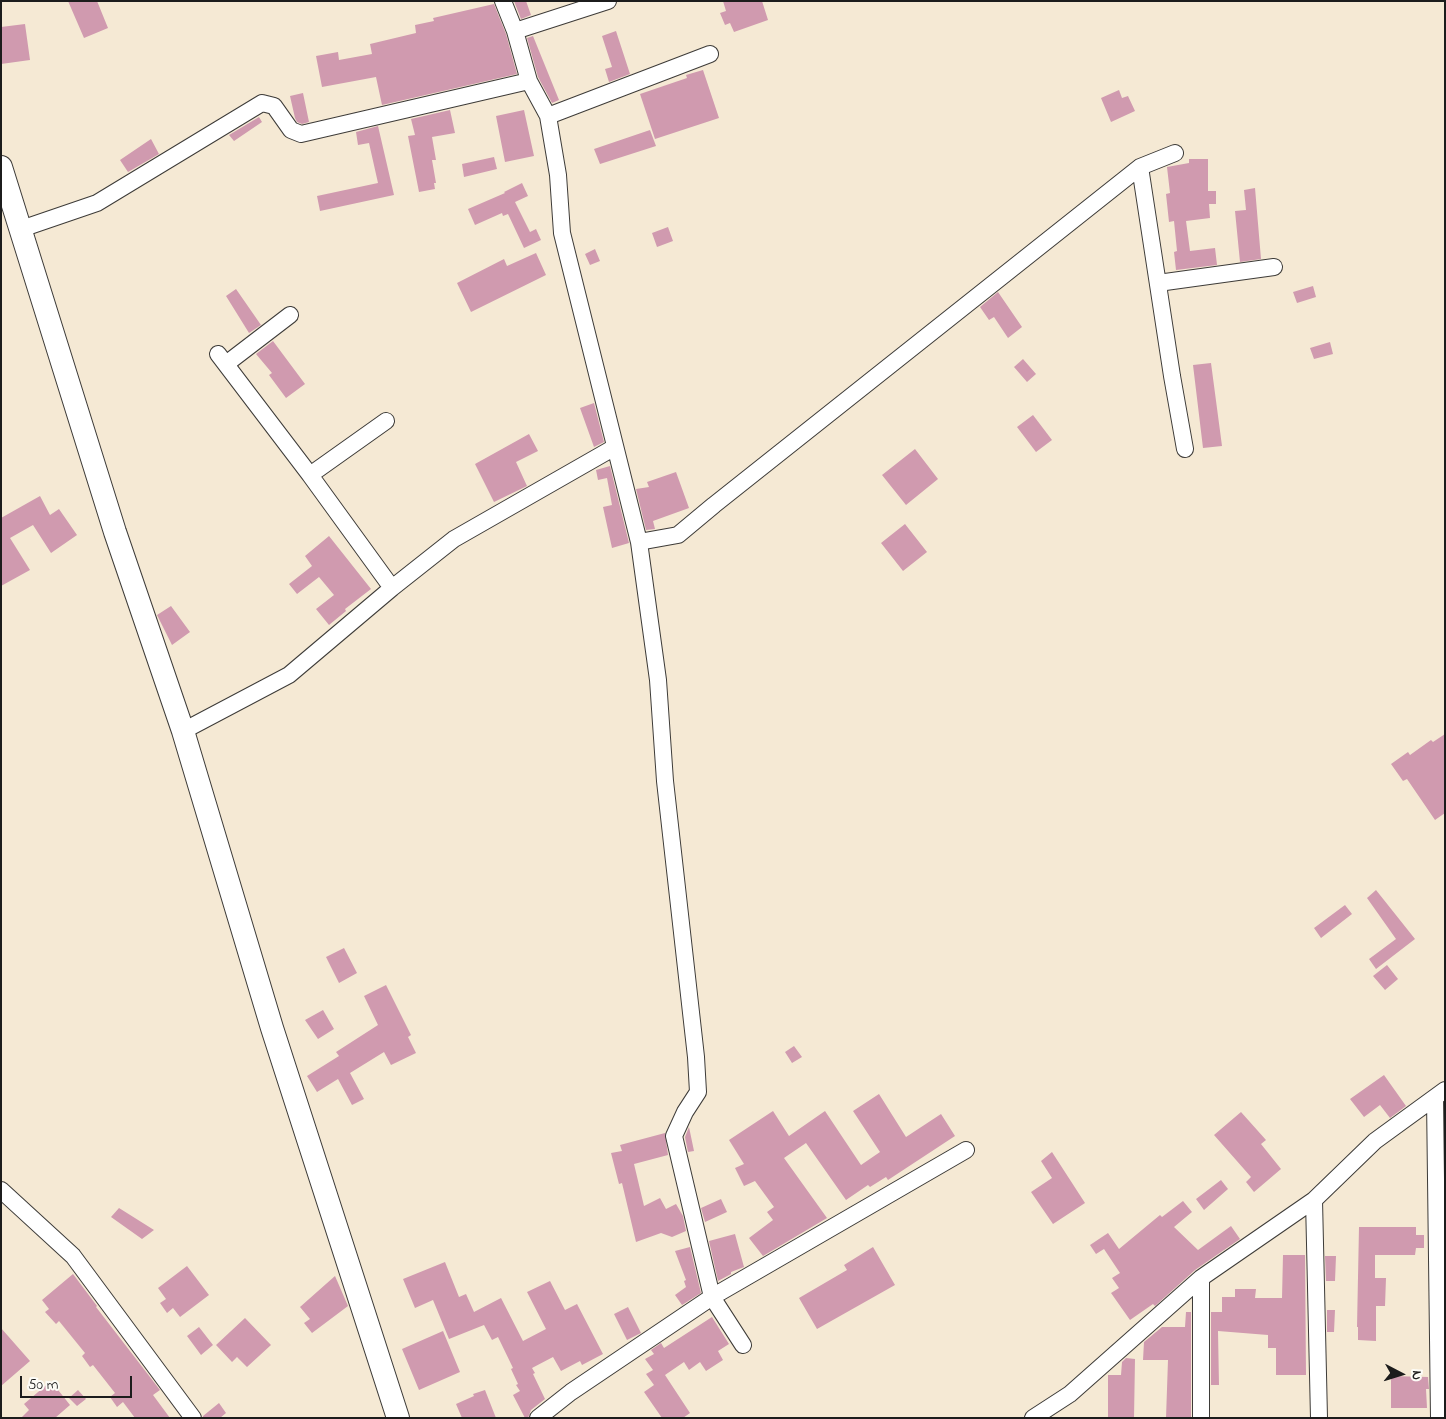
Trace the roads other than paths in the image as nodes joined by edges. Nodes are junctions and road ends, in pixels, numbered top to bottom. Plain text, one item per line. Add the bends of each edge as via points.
1 (503, 1) edge
2 (608, 1) edge
3 (515, 31) junction
4 (710, 54) dead end
5 (529, 81) junction
6 (548, 116) junction
7 (1175, 153) dead end
8 (1140, 166) junction
9 (1, 167) edge
10 (21, 229) junction
11 (1274, 267) dead end
12 (1158, 283) junction
13 (290, 315) dead end
14 (386, 421) dead end
15 (615, 447) junction
16 (1186, 449) dead end
17 (310, 475) junction
18 (639, 542) junction
19 (392, 588) junction
20 (183, 731) junction
21 (1440, 1095) edge
22 (966, 1150) dead end
23 (1, 1190) edge
24 (1314, 1200) junction
25 (1201, 1278) junction
26 (712, 1297) junction
27 (743, 1345) dead end
28 (193, 1418) edge
29 (398, 1418) edge
30 (538, 1418) edge
31 (1033, 1418) edge
32 (1201, 1418) edge
33 (1319, 1418) edge
34 (1439, 1418) edge

1 - 3 street
2 - 3 street
3 - 5 street
4 - 6 street
5 - 6 street
5 - 10 street via 301,134 291,130 274,106 262,103 97,203
6 - 15 street via 558,175 562,233
7 - 8 street
8 - 12 street
8 - 18 street via 678,536
9 - 10 street
10 - 20 street via 115,532
11 - 12 street
12 - 16 street
13 - 17 street via 222,359
14 - 17 street
15 - 18 street
15 - 19 street via 454,539
17 - 19 street
18 - 26 street via 658,680 665,781 698,1084 698,1092 674,1136
19 - 20 street via 289,675
20 - 29 street via 272,1028
21 - 24 street via 1376,1142
21 - 34 street
22 - 26 street
23 - 28 street via 73,1256
24 - 25 street
24 - 33 street
25 - 31 street via 1070,1394
25 - 32 street
26 - 27 street
26 - 30 street via 571,1392

